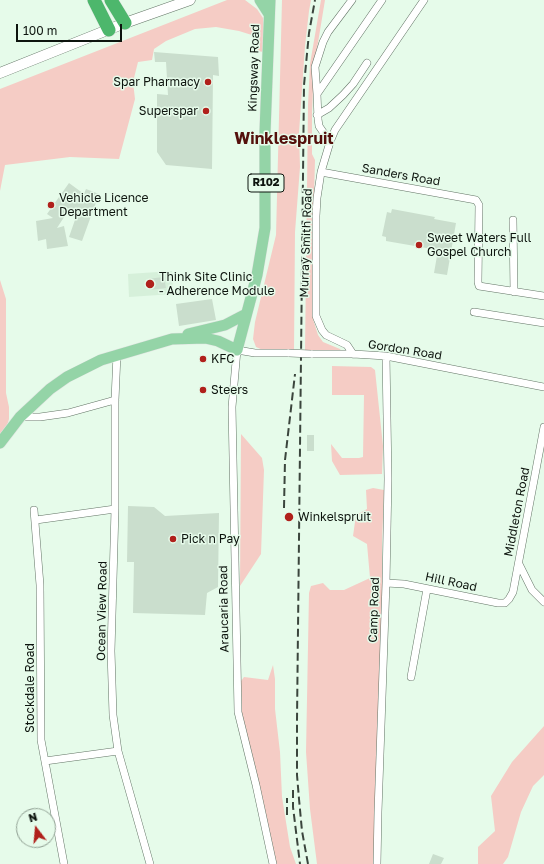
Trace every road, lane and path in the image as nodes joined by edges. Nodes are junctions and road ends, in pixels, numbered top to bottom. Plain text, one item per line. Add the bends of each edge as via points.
1 (94, 0) edge
2 (111, 0) edge
3 (190, 0) edge
4 (260, 0) edge
5 (270, 0) edge
6 (352, 0) edge
7 (382, 0) edge
8 (424, 0) edge
9 (269, 14) junction
10 (125, 23) junction
11 (108, 30) junction
12 (367, 63) dead end
13 (0, 73) edge
14 (317, 94) junction
15 (317, 115) junction
16 (330, 142) junction
17 (321, 172) junction
18 (513, 220) dead end
19 (514, 292) junction
20 (544, 296) edge
21 (474, 312) dead end
22 (246, 314) junction
23 (544, 323) edge
24 (172, 338) junction
25 (237, 350) junction
26 (117, 354) junction
27 (353, 354) junction
28 (386, 356) junction
29 (544, 387) edge
30 (115, 400) junction
31 (20, 417) junction
32 (544, 427) edge
33 (0, 443) edge
34 (115, 509) junction
35 (34, 510) dead end
36 (36, 520) junction
37 (518, 564) junction
38 (386, 582) junction
39 (427, 589) junction
40 (509, 599) joint
41 (544, 602) edge
42 (411, 677) dead end
43 (118, 751) junction
44 (45, 761) junction
45 (64, 864) edge
46 (150, 864) edge
47 (273, 864) edge
48 (377, 864) edge

1 - 11 highway
2 - 10 highway
3 - 10 main road
4 - 9 main road
5 - 9 main road, Kingsway Road / R102
6 - 14 street via 323,42 315,68
7 - 14 street
8 - 16 street, Murray Smith Road via 340,122
9 - 22 main road, Kingsway Road / R102 via 265,228 257,274
10 - 11 main road
11 - 13 main road
12 - 15 street via 343,95
14 - 15 street
15 - 16 street via 321,128
16 - 17 street, Murray Smith Road
17 - 19 street, Sanders Road via 476,200 480,205 478,284 481,287
17 - 27 street, Murray Smith Road via 316,216 316,316 326,335 347,345
18 - 19 street
19 - 20 street
21 - 23 street
22 - 24 main road via 220,327
22 - 25 main road, Kingsway Road / R102
24 - 25 main road via 218,340
24 - 26 main road
25 - 27 street, Gordon Road, bridge
25 - 47 street, Araucaria Road via 232,407 237,702
26 - 30 street, Ocean View Road
26 - 31 main road via 67,377
27 - 28 street, Gordon Road
28 - 29 street, Gordon Road
28 - 38 street, Camp Road
30 - 31 street via 68,413
30 - 34 street, Ocean View Road
31 - 33 main road
32 - 37 street, Middleton Road
34 - 36 street
34 - 43 street, Ocean View Road via 111,651 113,715
35 - 36 street, Stockdale Road
36 - 44 street, Stockdale Road via 40,585 41,740
37 - 40 street, Middleton Road via 513,592
37 - 41 street via 532,590
38 - 39 street, Hill Road
38 - 48 street, Camp Road
39 - 40 street, Hill Road via 498,603 504,603
39 - 42 street
43 - 44 street
43 - 46 street, Ocean View Road
44 - 45 street, Stockdale Road

